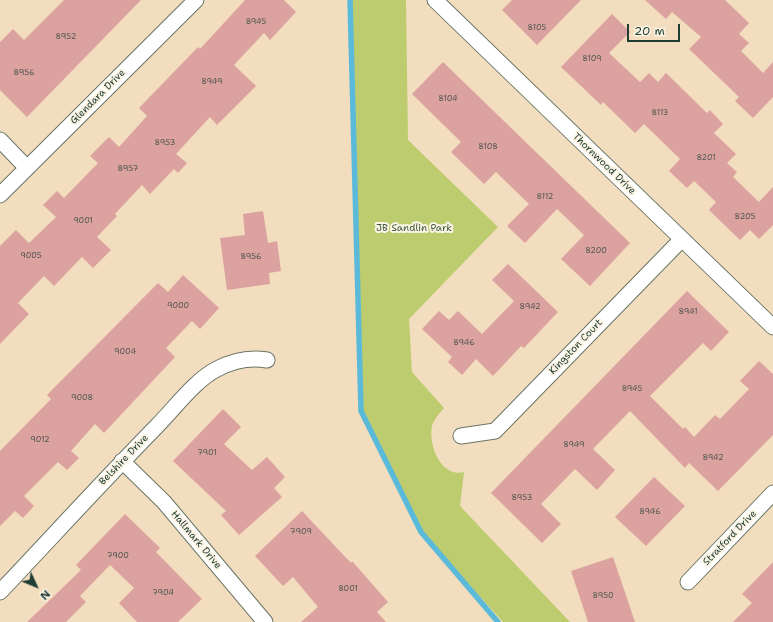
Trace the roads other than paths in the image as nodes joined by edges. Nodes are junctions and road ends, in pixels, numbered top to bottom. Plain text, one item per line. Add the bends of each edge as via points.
1 (196, 0) edge
2 (435, 0) edge
3 (0, 140) edge
4 (27, 168) junction
5 (0, 195) edge
6 (682, 239) junction
7 (773, 327) edge
8 (267, 360) dead end
9 (461, 436) dead end
10 (122, 461) junction
11 (773, 493) edge
12 (688, 582) dead end
13 (0, 592) edge
14 (265, 622) edge

1 - 4 street, Glendara Drive
2 - 6 street, Thornwood Drive
3 - 4 street
4 - 5 street, Glendara Drive
6 - 7 street, Thornwood Drive
6 - 9 street, Kingston Court via 495,432
8 - 10 street, Belshire Drive via 251,358 216,369
10 - 13 street, Belshire Drive
10 - 14 street, Hallmark Drive via 164,502
11 - 12 street, Stratford Drive

